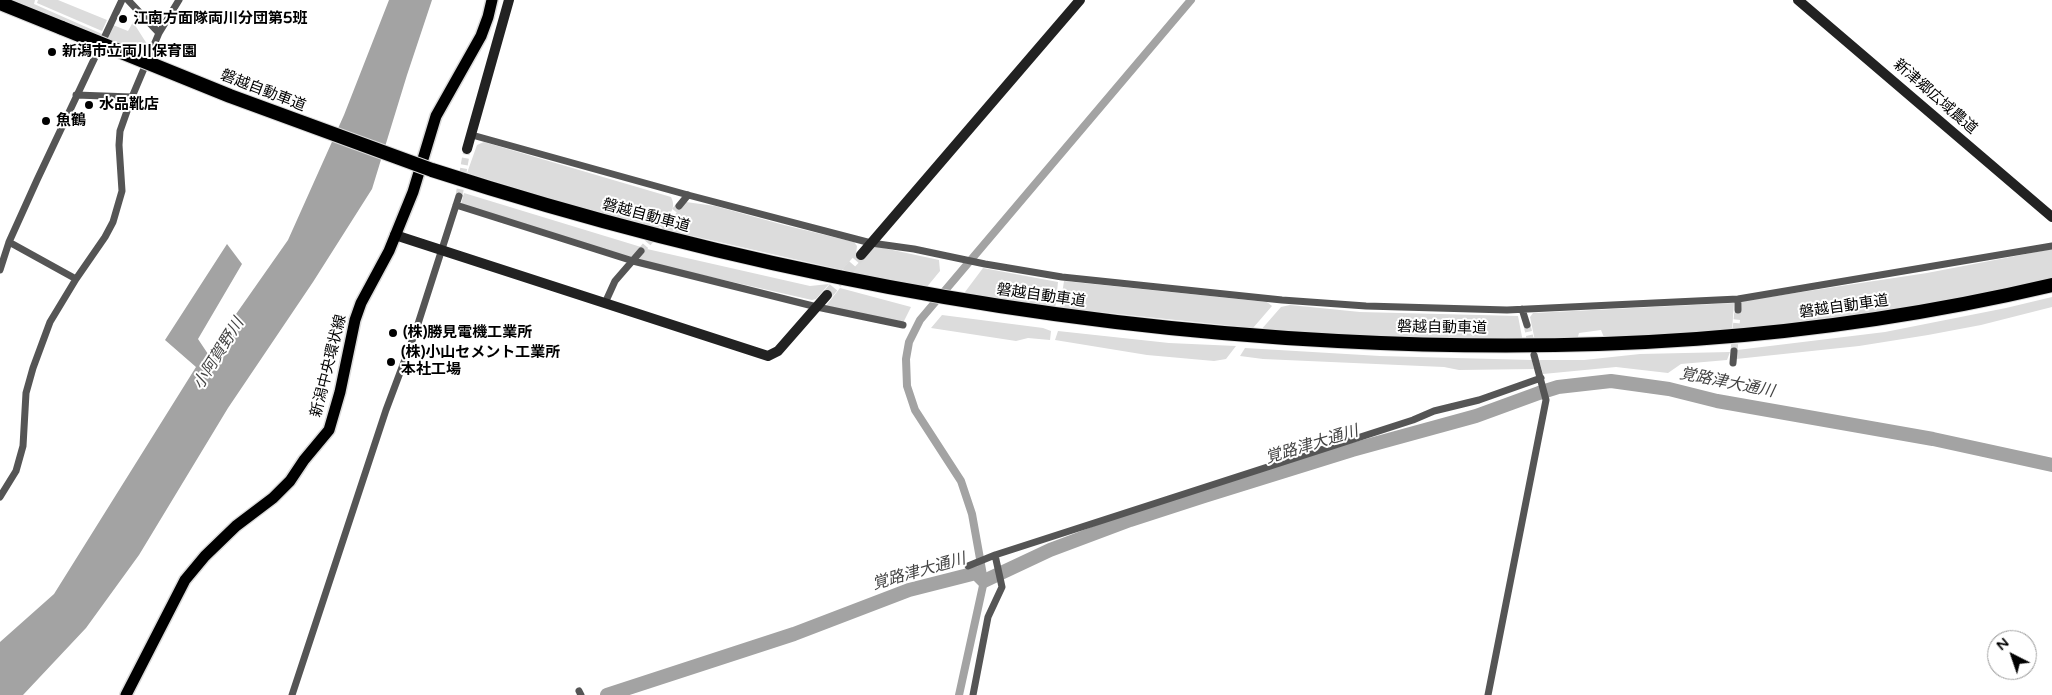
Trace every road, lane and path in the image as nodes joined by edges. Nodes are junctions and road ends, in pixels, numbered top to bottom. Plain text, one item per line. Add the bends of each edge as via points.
1 (122, 0) edge
2 (128, 0) edge
3 (180, 0) edge
4 (492, 0) edge
5 (509, 0) edge
6 (1080, 0) edge
7 (1798, 0) edge
8 (0, 3) edge
9 (159, 33) junction
10 (76, 95) junction
11 (132, 97) junction
12 (472, 134) junction
13 (468, 150) tunnel mouth
14 (688, 195) junction
15 (459, 196) tunnel mouth
16 (456, 205) junction
17 (679, 206) tunnel mouth
18 (2052, 217) edge
19 (395, 235) junction
20 (9, 242) junction
21 (871, 243) junction
22 (2052, 246) edge
23 (441, 249) junction
24 (642, 251) tunnel mouth
25 (861, 255) tunnel mouth
26 (633, 261) junction
27 (0, 269) edge
28 (76, 279) junction
29 (2052, 285) edge
30 (827, 295) tunnel mouth
31 (1738, 298) junction
32 (605, 303) junction
33 (817, 307) junction
34 (1522, 309) junction
35 (1738, 310) tunnel mouth
36 (903, 325) dead end
37 (1527, 325) tunnel mouth
38 (1734, 351) tunnel mouth
39 (1534, 355) tunnel mouth
40 (1733, 363) dead end
41 (1542, 380) junction
42 (0, 497) edge
43 (996, 558) junction
44 (968, 566) dead end
45 (126, 695) edge
46 (292, 695) edge
47 (973, 695) edge
48 (1488, 695) edge

1 - 10 street
2 - 9 street
3 - 9 street
4 - 19 main road, 新潟中央環状線 via 481,36 436,116 413,192
5 - 12 street
6 - 21 street
7 - 18 street, 新津郷広域農道
8 - 29 highway, 磐越自動車道, bridge via 230,96 432,170 520,198 760,261 920,294 1117,323 1255,337 1378,343 1538,346 1682,341 1833,326 1934,310
9 - 11 street
10 - 11 street
10 - 20 street
11 - 28 street via 120,130 122,192 113,222
12 - 13 street
12 - 14 street
14 - 17 street
14 - 21 street
15 - 16 street
16 - 23 street
16 - 26 street
19 - 23 street
19 - 45 main road, 新潟中央環状線 via 355,320 340,392 328,430 290,481 204,556 185,580
20 - 27 street
20 - 28 street
21 - 25 street
21 - 34 street via 1062,276 1282,300 1366,306
22 - 31 street
23 - 32 street
23 - 46 street
24 - 26 street
26 - 32 street via 615,281
26 - 33 street
28 - 42 street via 50,322 33,368 26,393 23,446 16,471
30 - 33 street
31 - 34 street
31 - 35 street
32 - 33 street via 768,356 778,351
33 - 36 street
34 - 37 street
38 - 40 street
39 - 41 street
41 - 43 street via 1434,411
41 - 48 street via 1546,397
43 - 44 street
43 - 47 street via 1002,588 988,617

